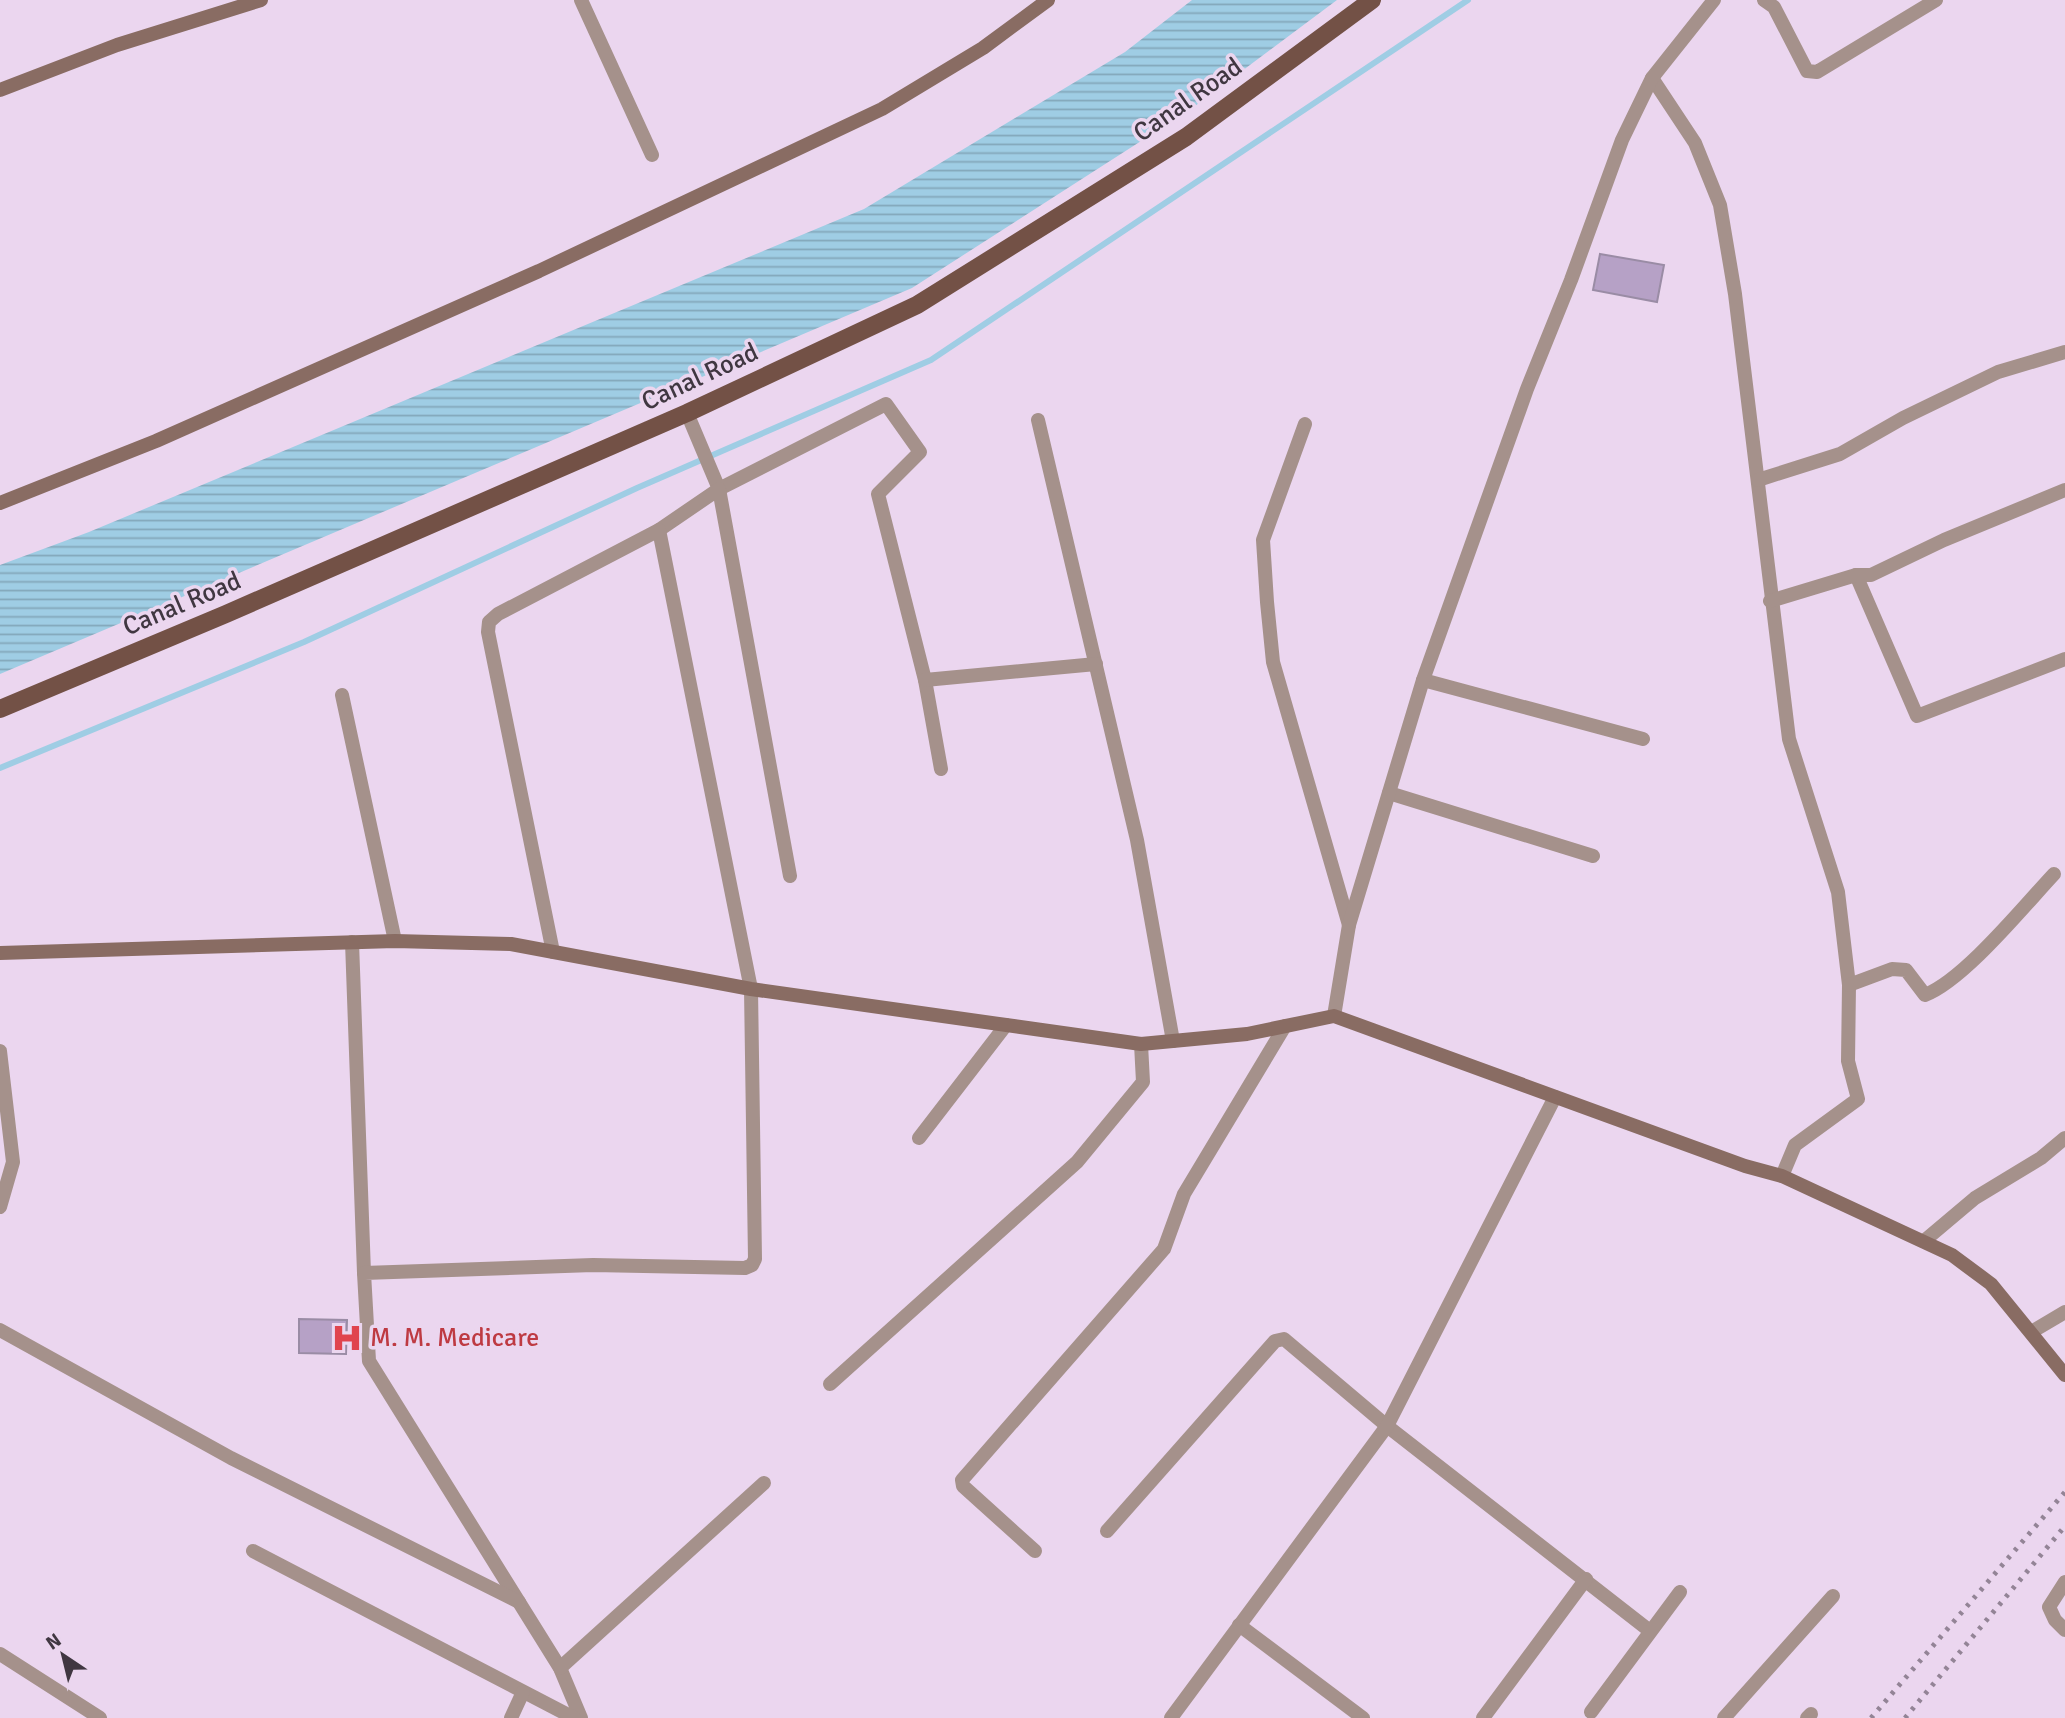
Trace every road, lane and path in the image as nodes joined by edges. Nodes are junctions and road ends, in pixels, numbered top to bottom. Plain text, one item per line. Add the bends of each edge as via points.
1 (261, 0) edge
2 (581, 0) edge
3 (1048, 0) edge
4 (1372, 0) edge
5 (1714, 0) edge
6 (1765, 0) edge
7 (1936, 0) edge
8 (1652, 78) junction
9 (0, 90) edge
10 (652, 155) dead end
11 (2065, 352) edge
12 (687, 413) junction
13 (1038, 420) dead end
14 (1305, 424) dead end
15 (1758, 480) junction
16 (719, 489) junction
17 (2065, 489) edge
18 (0, 503) edge
19 (659, 530) junction
20 (1856, 575) junction
21 (1770, 601) junction
22 (2065, 659) edge
23 (1096, 664) junction
24 (925, 680) junction
25 (1423, 680) junction
26 (342, 695) dead end
27 (0, 709) edge
28 (1643, 739) dead end
29 (942, 769) dead end
30 (1389, 793) junction
31 (1593, 856) dead end
32 (2054, 874) dead end
33 (790, 876) dead end
34 (1349, 925) junction
35 (395, 941) junction
36 (352, 942) junction
37 (553, 952) junction
38 (0, 953) edge
39 (1849, 985) junction
40 (751, 989) junction
41 (1334, 1016) junction
42 (1006, 1025) junction
43 (1285, 1026) junction
44 (1172, 1041) junction
45 (1141, 1044) junction
46 (0, 1051) edge
47 (1555, 1097) junction
48 (919, 1138) dead end
49 (2065, 1138) edge
50 (1782, 1176) junction
51 (0, 1207) edge
52 (1924, 1241) junction
53 (364, 1273) junction
54 (2065, 1312) edge
55 (0, 1330) edge
56 (2033, 1331) junction
57 (2065, 1375) edge
58 (830, 1384) dead end
59 (1387, 1426) junction
60 (764, 1483) dead end
61 (1107, 1531) dead end
62 (1035, 1550) dead end
63 (253, 1551) dead end
64 (1586, 1579) junction
65 (2065, 1582) edge
66 (1680, 1592) dead end
67 (1833, 1596) dead end
68 (521, 1602) junction
69 (1239, 1625) junction
70 (2065, 1630) edge
71 (1650, 1631) junction
72 (0, 1654) edge
73 (560, 1668) junction
74 (523, 1692) junction
75 (1591, 1712) dead end
76 (100, 1718) edge
77 (511, 1718) edge
78 (574, 1718) edge
79 (581, 1718) edge
80 (1171, 1718) edge
81 (1363, 1718) edge
82 (1483, 1718) edge
83 (1724, 1718) edge

1 - 9 street via 117,45
2 - 10 street
3 - 18 street via 983,48 882,109 540,271 156,441
4 - 12 main road, Canal Road via 1186,137 917,305
5 - 8 street
6 - 7 street via 1774,7 1807,71 1817,72
8 - 15 street via 1695,143 1720,205
8 - 25 street via 1622,139
11 - 15 street via 1998,372 1840,454
12 - 16 street
12 - 27 main road, Canal Road
13 - 23 street
14 - 34 street via 1262,540 1268,614 1273,662
15 - 21 street
16 - 19 street
16 - 24 street via 886,404 920,452 878,494
16 - 33 street
17 - 20 street via 1871,575
19 - 37 street via 489,622
19 - 40 street
20 - 21 street
20 - 22 street via 1917,716
21 - 39 street via 1789,739 1838,892
23 - 24 street
23 - 44 street via 1137,840
24 - 29 street
25 - 28 street
25 - 30 street
26 - 35 street
30 - 31 street
30 - 34 street
32 - 39 street via 1990,944 1936,991 1925,995 1906,970 1892,969
34 - 41 street
35 - 36 street
35 - 37 street via 511,944
36 - 38 street
36 - 53 street
37 - 40 street
39 - 50 street via 1848,1061 1858,1098 1796,1145
40 - 42 street
40 - 53 street via 752,1265
41 - 43 street
41 - 47 street
42 - 45 street
42 - 48 street
43 - 44 street
43 - 62 street via 1184,1194 1164,1249 964,1475 964,1486
44 - 45 street
45 - 58 street via 1143,1082 1077,1163
46 - 51 street via 13,1162
47 - 50 street
47 - 59 street
49 - 52 street via 1975,1198
50 - 52 street
52 - 56 street via 1991,1284
53 - 68 street via 369,1361
54 - 56 street
55 - 68 street via 232,1458
56 - 57 street
59 - 61 street via 1292,1345 1284,1339 1275,1341
59 - 64 street
59 - 69 street
60 - 73 street
63 - 74 street
64 - 71 street
64 - 82 street
65 - 70 street via 2049,1608
66 - 71 street
67 - 83 street
68 - 73 street
69 - 80 street
69 - 81 street
71 - 75 street
72 - 76 street
73 - 79 street
74 - 77 street
74 - 78 street

